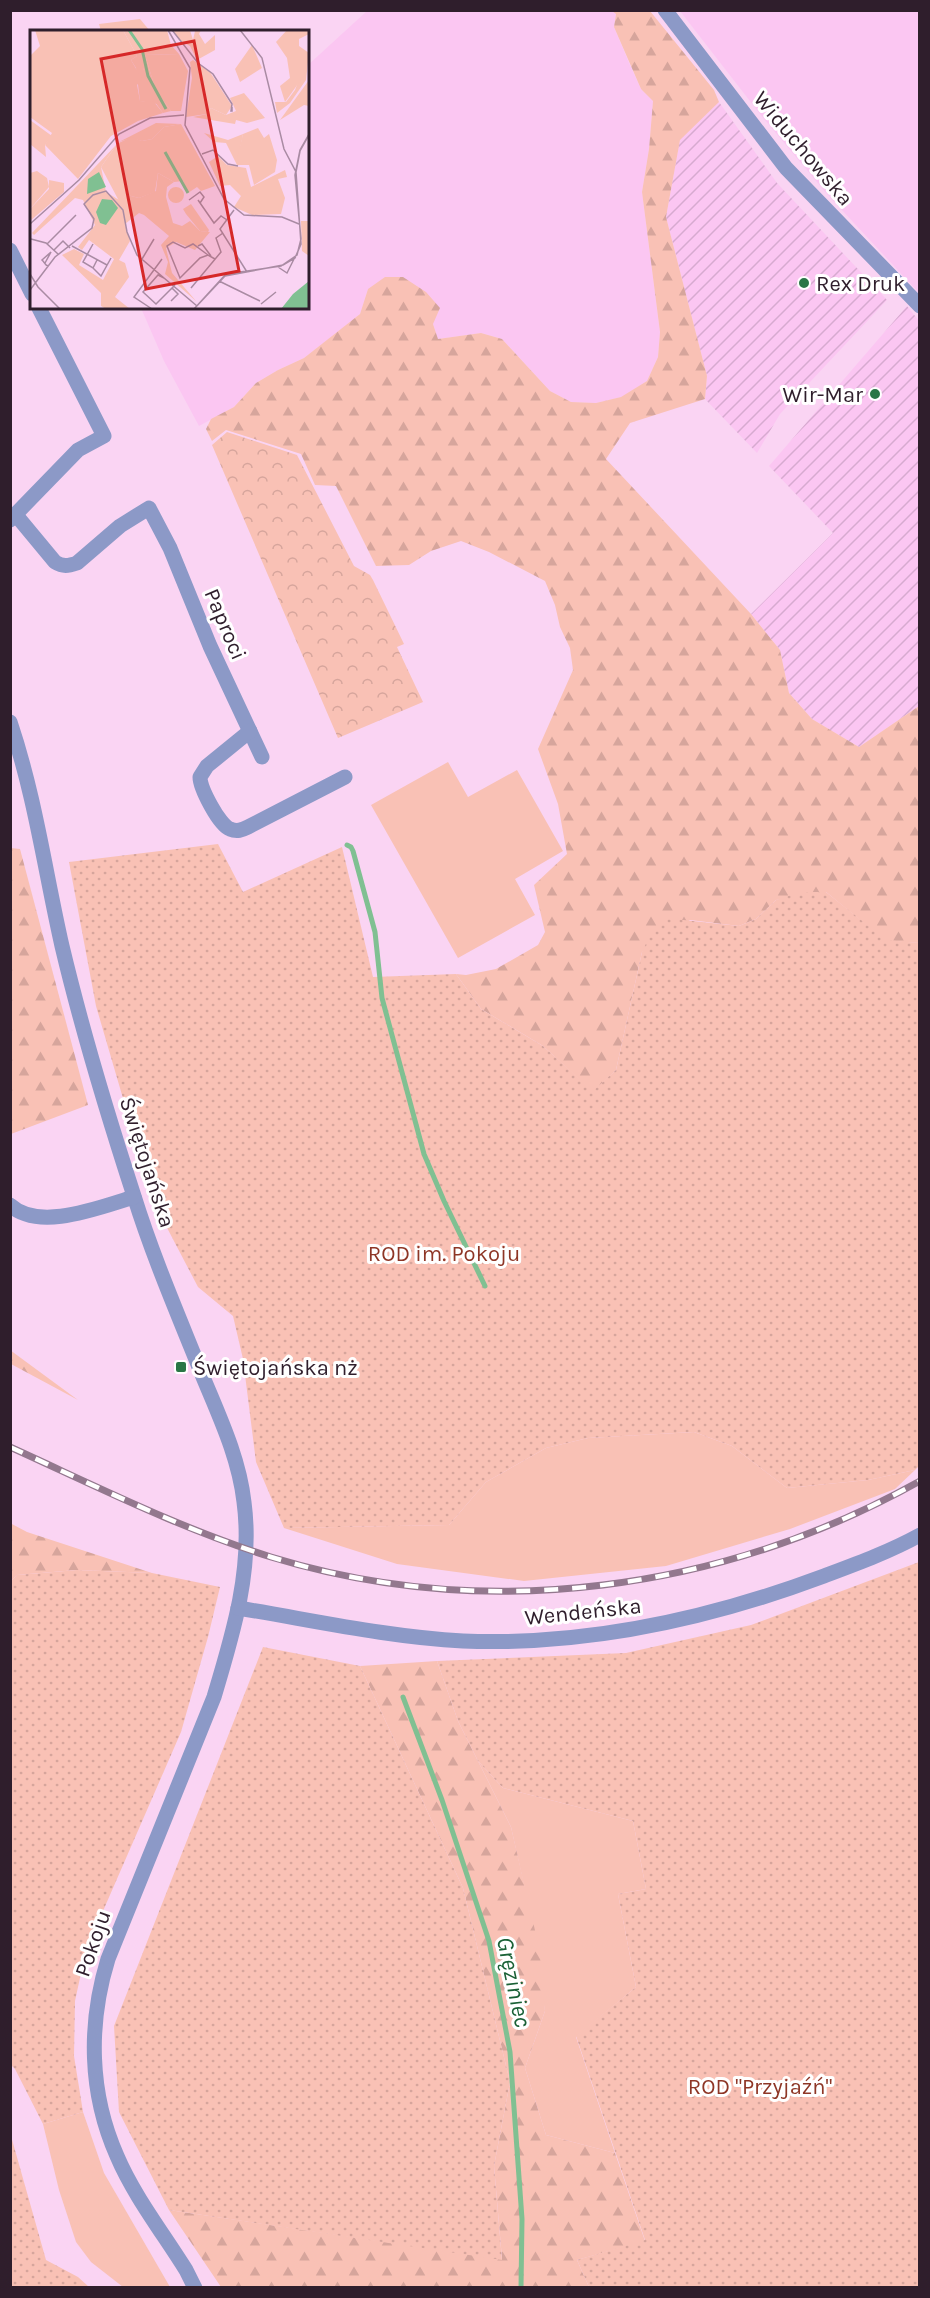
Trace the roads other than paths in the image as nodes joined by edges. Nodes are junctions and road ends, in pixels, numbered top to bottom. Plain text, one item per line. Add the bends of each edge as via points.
1 (665, 10) edge
2 (10, 250) edge
3 (30, 290) edge
4 (920, 306) edge
5 (40, 309) edge
6 (13, 518) edge
7 (10, 723) edge
8 (250, 731) junction
9 (262, 757) dead end
10 (345, 777) dead end
11 (134, 1197) junction
12 (10, 1205) edge
13 (920, 1535) edge
14 (238, 1608) junction
15 (195, 2288) edge

1 - 4 street, Widuchowska via 786,168
2 - 3 street
5 - 6 street via 104,436 78,450
6 - 8 street, Paproci via 55,562 68,566 149,508
7 - 11 street, Świętojańska via 24,763 88,1047
8 - 9 street, Paproci
8 - 10 street via 207,766 200,777 228,829 249,827
11 - 12 street via 48,1217 31,1217
11 - 14 street, Świętojańska via 238,1470 247,1545
13 - 14 street, Wendeńska via 833,1573 721,1611 600,1634 463,1641
14 - 15 street, Pokoju via 214,1698 108,1959 100,1986 93,2047 102,2119 118,2158

